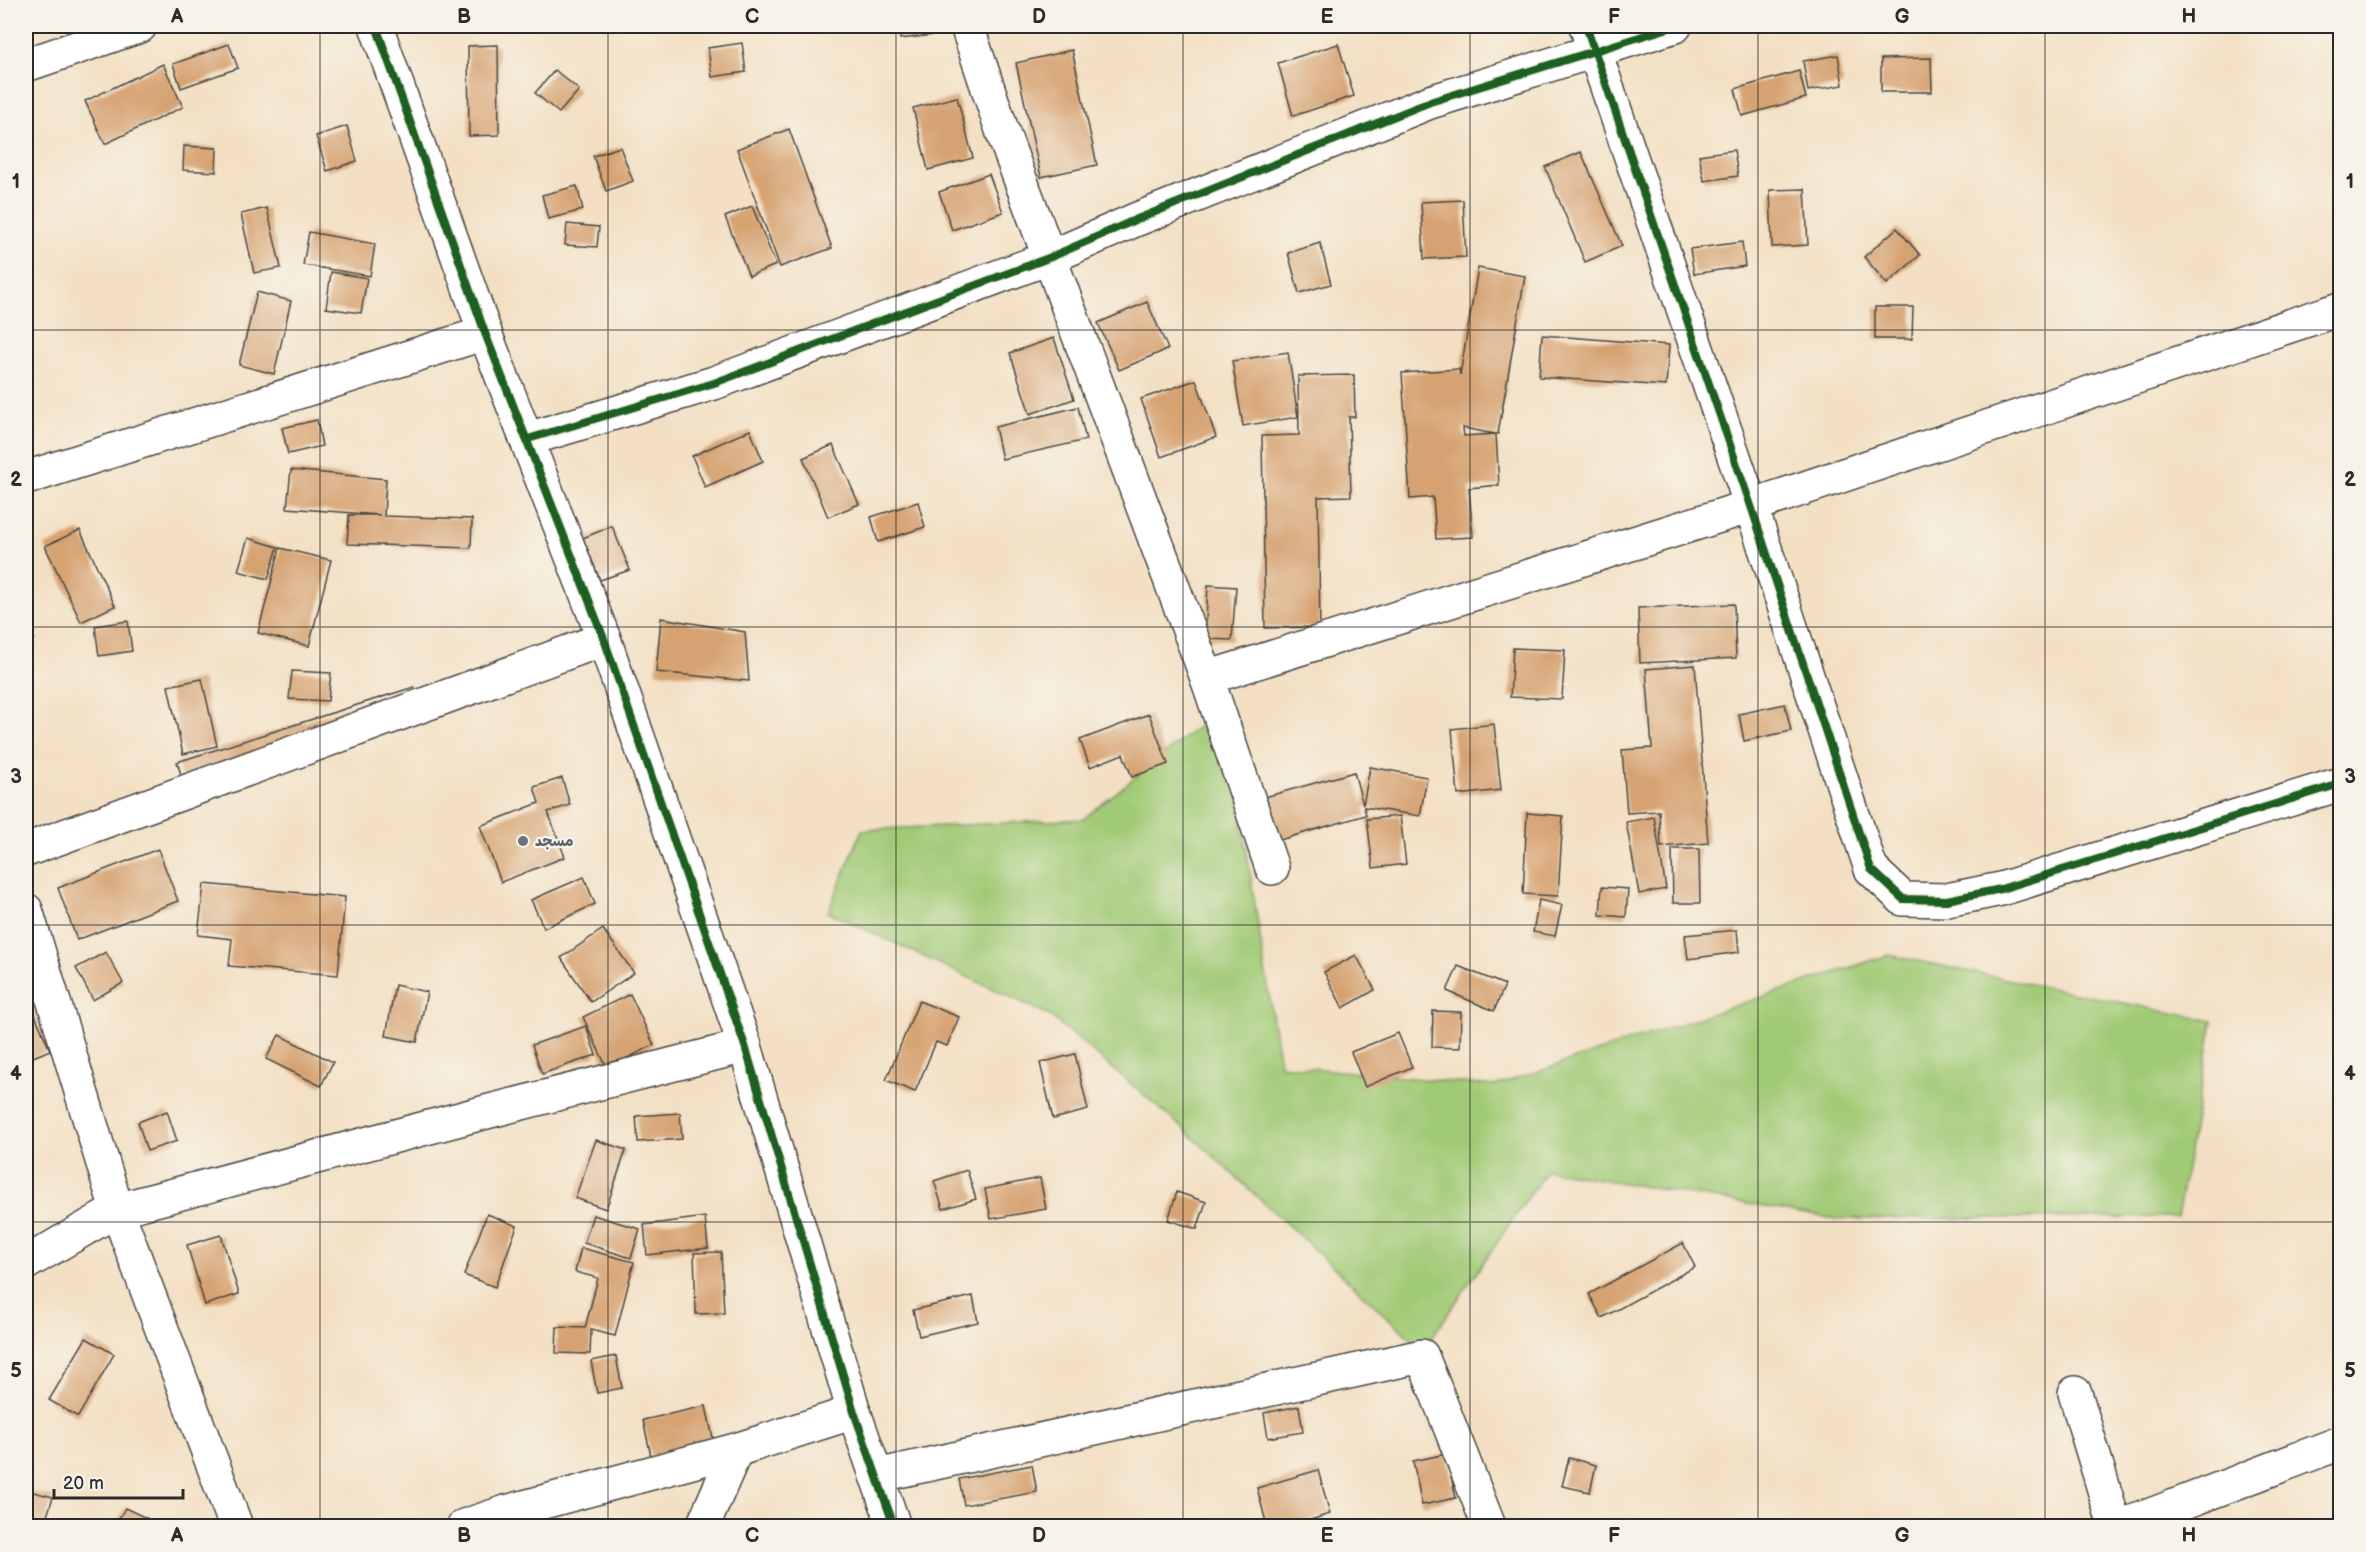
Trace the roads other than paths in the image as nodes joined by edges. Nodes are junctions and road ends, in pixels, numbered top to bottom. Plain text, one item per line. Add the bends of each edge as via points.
1 (140, 26) edge
2 (376, 26) edge
3 (967, 26) edge
4 (1675, 26) edge
5 (1591, 39) edge
6 (26, 65) edge
7 (1051, 257) junction
8 (2340, 309) edge
9 (485, 333) junction
10 (528, 439) junction
11 (26, 478) edge
12 (1751, 506) junction
13 (604, 639) junction
14 (1207, 678) junction
15 (2340, 784) edge
16 (26, 850) edge
17 (1272, 868) dead end
18 (26, 910) edge
19 (745, 1046) junction
20 (117, 1210) junction
21 (26, 1263) edge
22 (2075, 1393) dead end
23 (854, 1412) junction
24 (2340, 1443) edge
25 (736, 1450) junction
26 (876, 1476) junction
27 (236, 1527) edge
28 (464, 1527) edge
29 (702, 1527) edge
30 (894, 1527) edge
31 (1489, 1527) edge
32 (2115, 1527) edge
33 (2122, 1527) edge

1 - 6 street
2 - 9 street
3 - 7 street
4 - 5 street
5 - 7 street
5 - 12 street
7 - 10 street via 714,383
7 - 14 street
8 - 12 street
9 - 10 street
9 - 11 street
10 - 13 street
12 - 14 street
12 - 15 street via 1871,869 1903,898 1947,900 2001,888
13 - 16 street
13 - 19 street
14 - 17 street
18 - 20 street
19 - 20 street
19 - 23 street
20 - 21 street
20 - 27 street
22 - 32 street
23 - 25 street
23 - 26 street
24 - 33 street
25 - 28 street
25 - 29 street
26 - 30 street
26 - 31 street via 1422,1356

